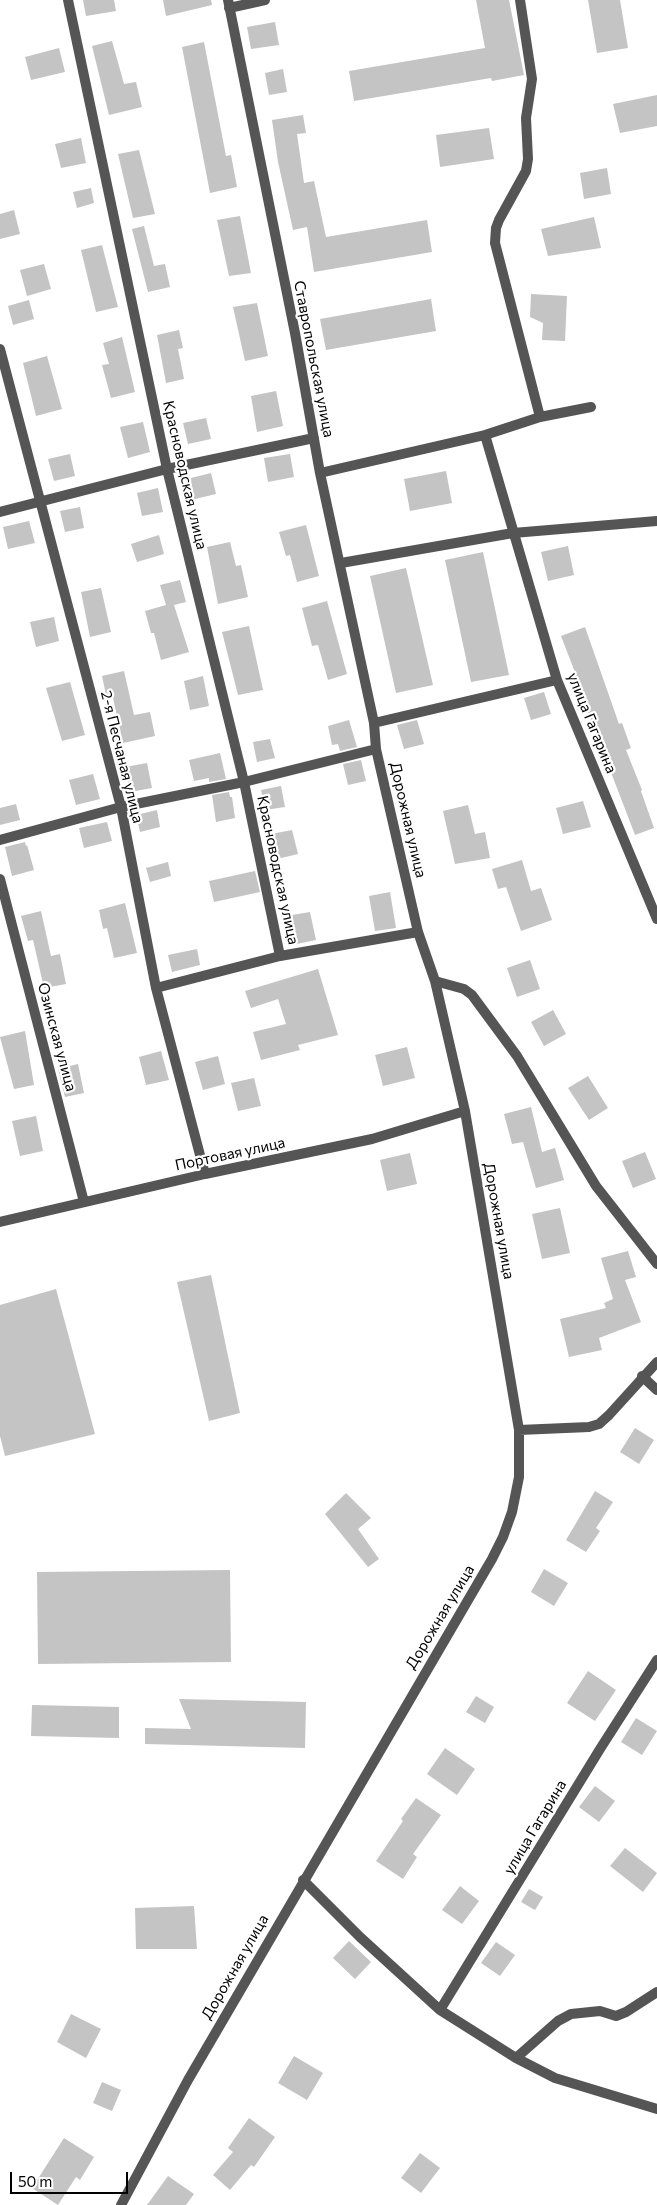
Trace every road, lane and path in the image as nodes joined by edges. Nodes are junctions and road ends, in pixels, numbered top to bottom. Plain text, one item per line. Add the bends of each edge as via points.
1 (68, 0) edge
2 (265, 0) edge
3 (520, 0) edge
4 (228, 4) edge
5 (0, 349) edge
6 (591, 407) dead end
7 (540, 417) junction
8 (485, 435) junction
9 (314, 438) junction
10 (167, 469) junction
11 (320, 473) junction
12 (40, 503) junction
13 (0, 512) edge
14 (657, 521) edge
15 (513, 534) junction
16 (340, 563) junction
17 (557, 680) junction
18 (374, 723) junction
19 (376, 749) junction
20 (244, 782) junction
21 (121, 807) junction
22 (0, 840) edge
23 (0, 879) edge
24 (657, 919) edge
25 (418, 932) junction
26 (280, 956) junction
27 (435, 980) junction
28 (156, 988) junction
29 (465, 1111) junction
30 (205, 1174) junction
31 (84, 1202) junction
32 (0, 1222) edge
33 (657, 1264) edge
34 (657, 1362) edge
35 (642, 1376) junction
36 (657, 1390) edge
37 (519, 1430) junction
38 (657, 1660) edge
39 (303, 1880) junction
40 (657, 1992) edge
41 (440, 2010) junction
42 (516, 2058) junction
43 (657, 2110) edge
44 (121, 2205) edge

1 - 10 street, Красноводская улица
2 - 4 street
3 - 7 street via 532,79 526,118 528,159 526,171 499,220 495,244
4 - 9 street, Ставропольская улица
5 - 12 street, 2-я Песчаная улица
6 - 7 street
7 - 8 street
8 - 11 street
8 - 15 street, улица Гагарина
9 - 10 street
9 - 11 street, Ставропольская улица
10 - 12 street
10 - 20 street, Красноводская улица
11 - 16 street, Ставропольская улица
12 - 13 street
12 - 21 street, 2-я Песчаная улица
14 - 15 street
15 - 16 street
15 - 17 street, улица Гагарина
16 - 18 street, Ставропольская улица
17 - 18 street
17 - 24 street, улица Гагарина
18 - 19 street, Дорожная улица
19 - 20 street
19 - 25 street, Дорожная улица
20 - 21 street
20 - 26 street, Красноводская улица
21 - 22 street
21 - 28 street, 2-я Песчаная улица
23 - 31 street, Озинская улица
25 - 26 street
25 - 27 street, Дорожная улица
26 - 28 street
27 - 29 street, Дорожная улица
27 - 33 street via 467,990 472,995 517,1056 596,1186
28 - 30 street, 2-я Песчаная улица
29 - 30 street, Портовая улица via 372,1139
29 - 37 street, Дорожная улица
30 - 31 street, Портовая улица
31 - 32 street, Портовая улица
34 - 35 street
35 - 36 street
35 - 37 street via 609,1415 594,1426
37 - 39 street, Дорожная улица via 519,1478 503,1537
38 - 41 street, улица Гагарина
39 - 41 street
39 - 44 street, Дорожная улица via 188,2080
40 - 42 street via 616,2016 600,2010 571,2014 558,2021
41 - 42 street
42 - 43 street via 555,2078

